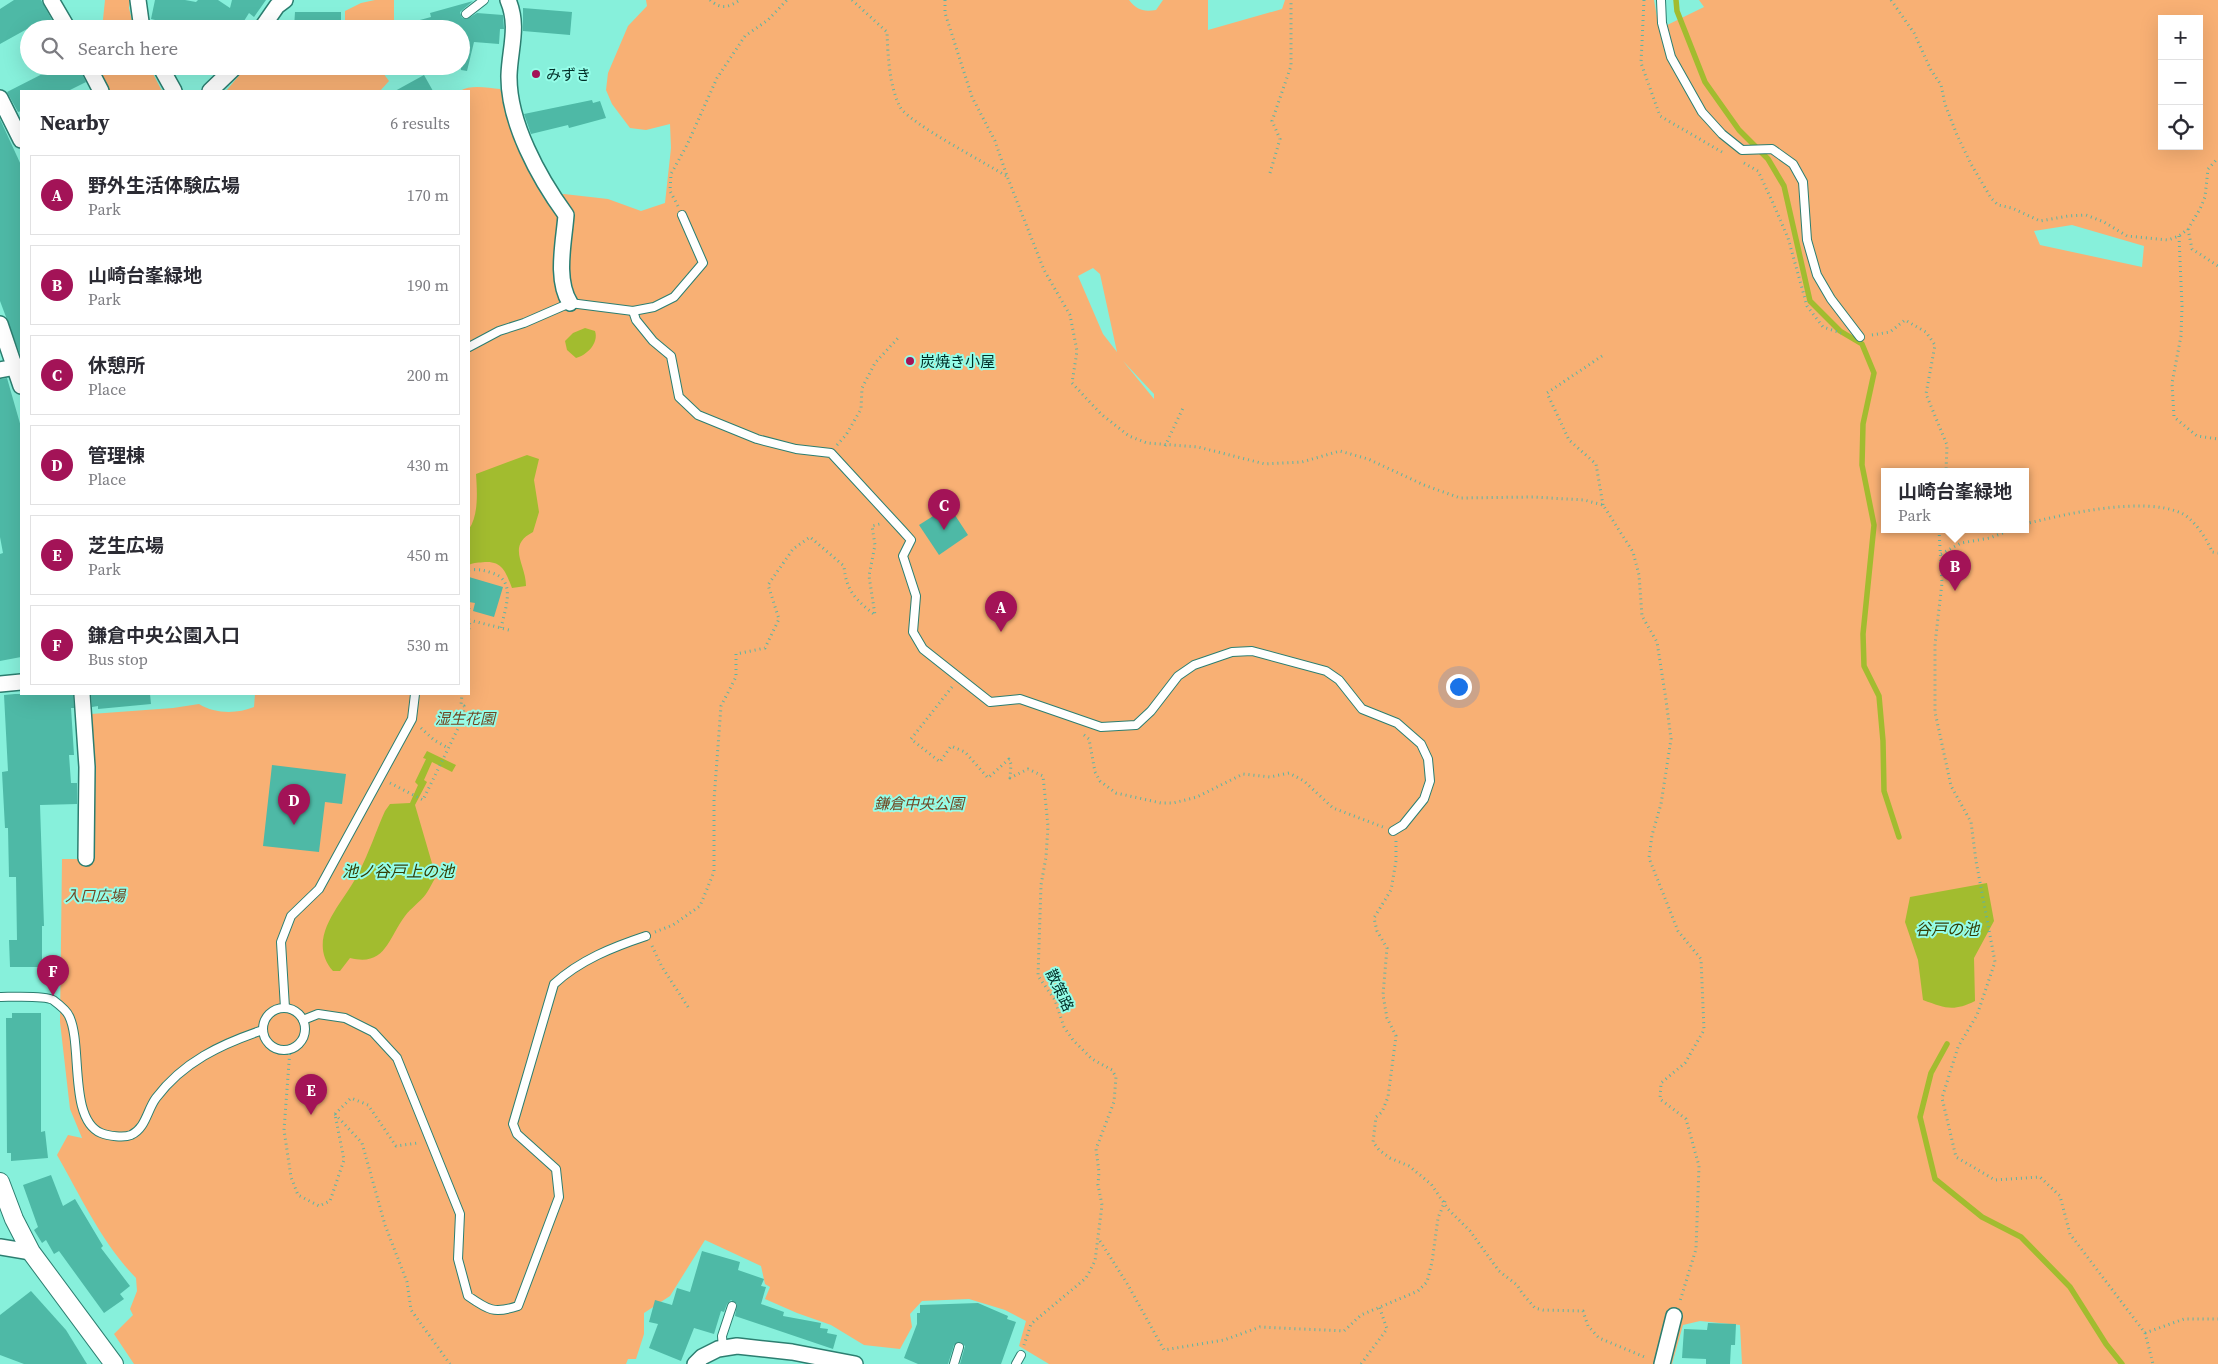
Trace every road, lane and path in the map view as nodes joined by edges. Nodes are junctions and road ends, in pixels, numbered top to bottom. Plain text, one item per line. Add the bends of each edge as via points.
1 (51, 0) edge
2 (138, 0) edge
3 (284, 0) edge
4 (484, 0) edge
5 (508, 0) edge
6 (710, 0) edge
7 (740, 0) edge
8 (787, 0) edge
9 (852, 0) edge
10 (945, 0) edge
11 (1291, 0) edge
12 (1644, 0) edge
13 (1661, 0) edge
14 (1891, 0) edge
15 (466, 14) dead end
16 (63, 20) edge
17 (141, 20) edge
18 (267, 20) edge
19 (93, 75) edge
20 (165, 75) edge
21 (227, 75) edge
22 (100, 90) edge
23 (173, 90) edge
24 (211, 90) edge
25 (0, 98) edge
26 (20, 138) edge
27 (1723, 153) dead end
28 (2218, 158) edge
29 (1741, 162) dead end
30 (1270, 173) dead end
31 (1006, 176) junction
32 (682, 216) joint
33 (2188, 229) junction
34 (2180, 236) junction
35 (2218, 266) edge
36 (570, 303) junction
37 (633, 311) junction
38 (0, 324) edge
39 (1860, 337) junction
40 (898, 338) dead end
41 (470, 346) edge
42 (1602, 356) dead end
43 (19, 366) edge
44 (0, 370) edge
45 (1184, 406) dead end
46 (2218, 439) edge
47 (1165, 446) junction
48 (831, 453) junction
49 (1946, 468) edge
50 (1603, 504) junction
51 (892, 520) junction
52 (2029, 523) edge
53 (1939, 533) edge
54 (2002, 533) edge
55 (2218, 553) edge
56 (1941, 554) junction
57 (470, 570) edge
58 (470, 620) edge
59 (501, 628) junction
60 (509, 630) dead end
61 (958, 678) junction
62 (20, 682) edge
63 (0, 684) edge
64 (82, 695) edge
65 (415, 695) edge
66 (462, 695) edge
67 (412, 719) junction
68 (1079, 733) dead end
69 (448, 748) junction
70 (379, 777) junction
71 (1393, 831) junction
72 (86, 858) dead end
73 (646, 936) junction
74 (0, 996) edge
75 (285, 1008) junction
76 (690, 1010) dead end
77 (303, 1020) junction
78 (263, 1030) junction
79 (290, 1049) junction
80 (335, 1114) junction
81 (429, 1142) junction
82 (0, 1182) edge
83 (1445, 1201) junction
84 (1099, 1241) junction
85 (0, 1247) edge
86 (31, 1252) junction
87 (732, 1306) dead end
88 (1379, 1306) junction
89 (1674, 1316) joint
90 (2218, 1319) edge
91 (2145, 1333) junction
92 (959, 1347) dead end
93 (723, 1349) junction
94 (1021, 1355) joint
95 (114, 1364) edge
96 (450, 1364) edge
97 (695, 1364) edge
98 (854, 1364) edge
99 (954, 1364) edge
100 (1016, 1364) edge
101 (1361, 1364) edge
102 (1652, 1364) edge
103 (1662, 1364) edge
104 (2153, 1364) edge

1 - 16 street
2 - 17 street
3 - 18 street
4 - 15 lane
5 - 36 street via 514,15 509,77 514,107 524,143 566,215 562,276 565,296
6 - 7 path via 723,7
8 - 32 path via 768,20 745,36 717,78 671,174 670,191
9 - 31 path via 887,32 889,63 901,108 927,129
10 - 31 path via 945,13 962,70 995,141
11 - 30 path via 1291,66 1272,121 1280,139
12 - 27 path via 1641,63 1660,116
13 - 39 lane via 1662,23 1671,57 1702,112 1742,150 1772,149 1793,164 1803,182 1807,240 1817,275
14 - 34 path via 1914,33 1941,85 1945,104 1971,164 1998,206 2012,208 2040,221 2086,215 2136,238 2162,241
19 - 22 street
20 - 23 street
21 - 24 street
25 - 26 street
28 - 33 path via 2208,169 2205,197
29 - 39 path via 1758,171 1773,203 1788,238 1807,306 1823,327
31 - 47 path via 1044,270 1070,315 1077,351 1072,383 1101,414 1129,436
32 - 37 lane via 703,263 674,298 654,308
33 - 34 path
33 - 35 path via 2192,250
34 - 46 path via 2182,316 2172,383 2174,417 2197,436
36 - 37 lane
36 - 41 lane via 499,331
37 - 48 lane via 653,341 671,356 679,396 698,415 757,439 796,449
38 - 43 street
39 - 49 path via 1890,332 1905,320 1926,332 1935,345 1926,394 1947,445
40 - 48 path via 875,363 862,388 861,409
42 - 50 path via 1547,393 1569,440 1596,464
43 - 44 street
45 - 47 path
47 - 50 path via 1198,447 1265,464 1302,462 1340,451 1460,498 1533,497
48 - 51 lane
50 - 89 path via 1633,552 1639,575 1642,616 1657,642 1668,714 1671,739 1667,770 1649,858 1678,931 1701,959 1704,1030 1685,1063 1661,1083 1660,1099 1686,1119 1699,1166 1696,1249
51 - 61 lane via 911,540 903,556 916,596 913,632 923,649
51 - 73 path via 872,526 875,545 869,576 875,615 853,595 845,582 844,566 810,537 792,549 768,584 779,619 765,648 736,654 736,678 721,706 714,800 714,872 700,906 673,925
52 - 55 path via 2060,515 2149,506 2183,513 2208,540 2212,552
53 - 56 path
54 - 56 path via 1960,543
56 - 91 path via 1935,712 1951,786 1971,822 1995,962 1977,1015 1958,1047 1942,1098 1956,1158 1995,1180 2040,1177 2060,1196 2070,1234
57 - 59 path via 480,569 501,575 506,583 508,590
58 - 59 path
59 - 60 path
61 - 71 lane via 990,702 1020,699 1101,727 1136,725 1178,676 1194,665 1232,652 1252,651 1326,671 1339,680 1362,709 1398,724 1421,744 1428,759 1430,781 1424,799 1403,825
61 - 84 path, 散策路 via 911,739 940,762 951,746 965,752 988,778 1009,759 1010,778 1032,768 1043,776 1048,826 1041,885 1038,976 1055,1000 1072,1040 1112,1070 1116,1077 1114,1102 1096,1149 1102,1205
62 - 63 street
64 - 72 street via 87,767
65 - 67 lane
66 - 69 path via 463,718
67 - 69 path via 434,740
67 - 70 lane
68 - 71 path via 1088,739 1100,781 1116,793 1173,803 1197,797 1243,774 1270,776 1289,773 1304,781 1333,808
69 - 70 path via 423,800
70 - 75 lane via 320,889 291,916 281,942
71 - 83 path via 1397,849 1391,890 1374,918 1387,948 1382,995 1387,1018 1396,1036 1388,1097 1382,1112 1376,1116 1373,1142 1385,1154 1409,1166 1431,1184
73 - 76 path
73 - 81 lane via 602,952 554,984 513,1124 517,1134 556,1169 559,1197 518,1306 490,1311 468,1296 458,1259 460,1214
74 - 78 lane via 51,999 69,1015 82,1106 87,1120 100,1133 114,1136 130,1135 142,1126 155,1099 174,1076 200,1056
75 - 77 lane via 296,1012
75 - 78 lane via 267,1017
77 - 79 lane via 302,1041
77 - 81 lane via 318,1014 345,1018 373,1032 397,1058
78 - 79 lane via 272,1046
79 - 80 path via 284,1130 291,1177 298,1195 319,1206 330,1200 344,1160
80 - 81 path via 352,1098 368,1105 396,1146
80 - 96 path via 362,1142 385,1225 407,1282 411,1310
82 - 86 street
83 - 88 path via 1438,1218 1427,1282 1418,1291
83 - 102 path via 1448,1209 1470,1231 1499,1271 1517,1284 1535,1308 1583,1311 1588,1326 1599,1338 1638,1353
84 - 88 path via 1164,1350 1224,1340 1260,1327 1344,1331 1360,1316
84 - 94 path via 1095,1261 1086,1278 1031,1324
85 - 86 street
86 - 95 street
87 - 93 lane via 722,1336
88 - 101 path via 1387,1330
89 - 103 street
90 - 91 path via 2184,1319
91 - 104 path
92 - 99 lane
93 - 97 street via 702,1357
93 - 98 street via 737,1346 774,1350
94 - 100 lane

